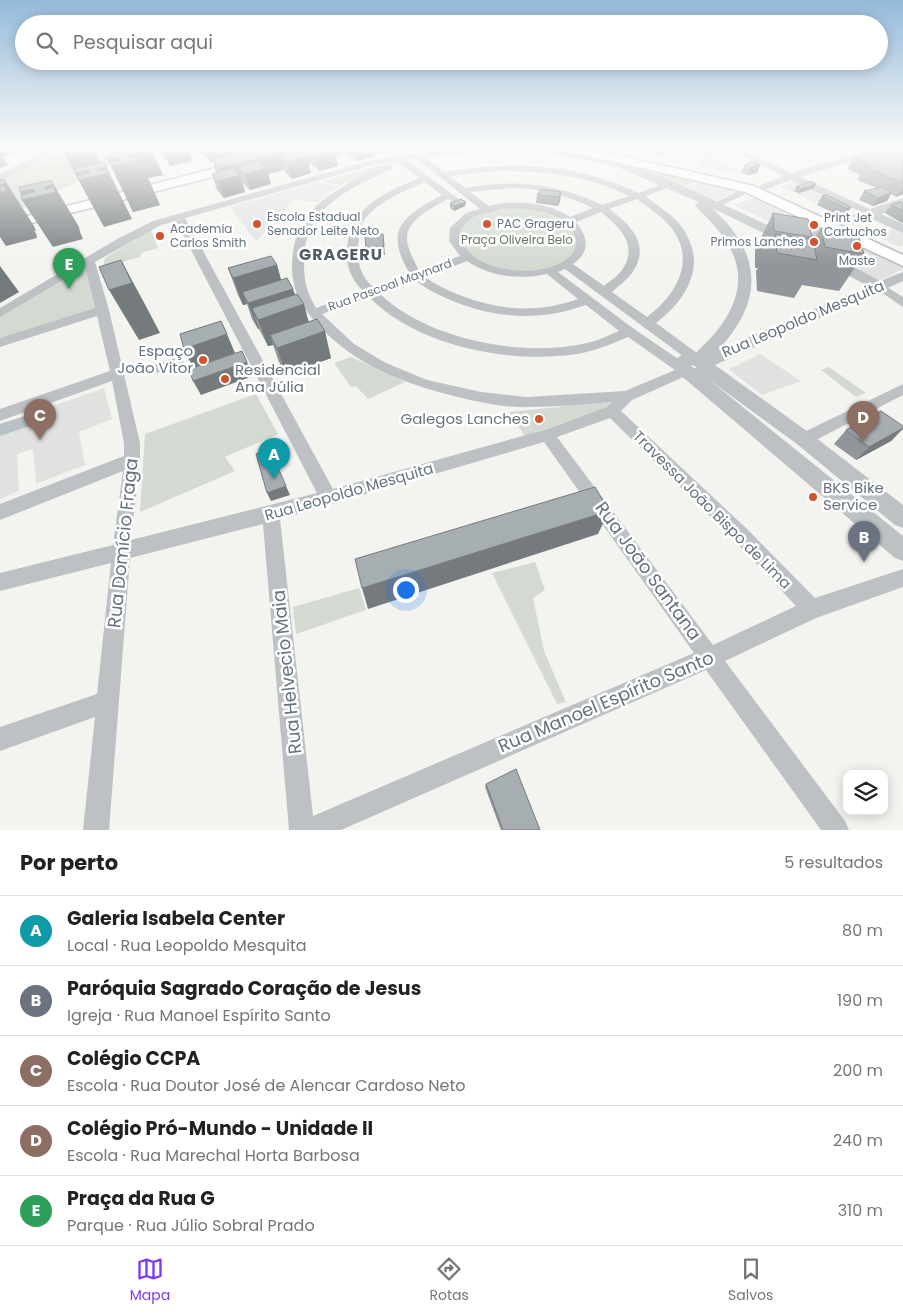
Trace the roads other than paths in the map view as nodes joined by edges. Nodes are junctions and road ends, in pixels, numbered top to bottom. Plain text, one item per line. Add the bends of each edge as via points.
1 (140, 187) edge
2 (152, 187) edge
3 (287, 187) edge
4 (349, 187) edge
5 (409, 187) edge
6 (438, 187) edge
7 (457, 187) edge
8 (483, 187) edge
9 (524, 187) edge
10 (614, 187) edge
11 (667, 187) edge
12 (674, 187) edge
13 (676, 187) edge
14 (735, 187) edge
15 (764, 187) edge
16 (815, 187) edge
17 (462, 190) junction
18 (749, 190) junction
19 (449, 195) junction
20 (638, 196) junction
21 (903, 202) edge
22 (715, 205) junction
23 (603, 208) junction
24 (486, 209) junction
25 (475, 213) junction
26 (870, 213) junction
27 (179, 217) junction
28 (0, 220) edge
29 (568, 220) junction
30 (837, 225) junction
31 (0, 227) edge
32 (903, 228) edge
33 (794, 242) junction
34 (903, 252) edge
35 (466, 258) junction
36 (89, 261) junction
37 (903, 261) edge
38 (566, 264) junction
39 (550, 271) junction
40 (416, 276) junction
41 (903, 276) edge
42 (879, 286) junction
43 (370, 292) junction
44 (605, 292) junction
45 (587, 300) junction
46 (903, 303) edge
47 (103, 310) junction
48 (313, 313) junction
49 (0, 314) edge
50 (648, 323) junction
51 (629, 332) junction
52 (0, 343) edge
53 (695, 366) junction
54 (118, 374) junction
55 (903, 389) edge
56 (627, 396) junction
57 (612, 412) junction
58 (0, 415) edge
59 (547, 435) junction
60 (804, 439) junction
61 (132, 460) junction
62 (328, 497) junction
63 (0, 512) edge
64 (271, 514) junction
65 (903, 518) edge
66 (903, 550) edge
67 (122, 552) junction
68 (903, 578) edge
69 (0, 582) edge
70 (812, 609) junction
71 (711, 658) junction
72 (108, 701) junction
73 (0, 739) edge
74 (96, 830) edge
75 (302, 830) edge
76 (311, 830) edge
77 (836, 830) edge

1 - 28 main road
2 - 31 main road
3 - 27 street
4 - 48 street via 314,214 298,247 298,279 303,297
5 - 43 street via 388,197 359,221 353,238 352,260 358,278
6 - 19 street
7 - 17 street
8 - 17 street
9 - 23 street via 574,195
10 - 20 street
11 - 20 street
12 - 53 street via 711,213 730,233 740,248 746,268 746,285 734,317
13 - 22 street
14 - 18 main road
15 - 30 main road
16 - 26 street
17 - 24 street
18 - 22 street
18 - 30 main road
19 - 25 street
19 - 40 street via 426,208 403,231 401,243
20 - 23 street
20 - 50 street via 662,213 679,232 689,263 680,294
21 - 26 street
22 - 33 street
23 - 29 street
23 - 44 street via 626,227 635,249 629,272
24 - 25 street
24 - 29 street via 530,207
25 - 35 street via 458,225 454,233 454,242
26 - 30 street
26 - 32 street
27 - 36 street via 140,231
27 - 62 street
29 - 38 street via 581,238 581,247
30 - 33 street
30 - 34 main road
30 - 37 main road
33 - 42 street
35 - 39 street via 504,273
35 - 40 street, Rua Pascoal Maynard
36 - 47 street, Rua Domício Fraga
36 - 49 street
38 - 39 street
38 - 44 street
39 - 45 street
40 - 43 street, Rua Pascoal Maynard
40 - 45 street via 443,292 497,312 532,313 564,309
41 - 42 street, Rua Leopoldo Mesquita
42 - 46 street
42 - 53 street, Rua Leopoldo Mesquita
43 - 48 street, Rua Pascoal Maynard
43 - 51 street via 398,316 427,330 466,343 502,349 571,350 591,347
44 - 50 street
45 - 51 street
47 - 52 street
47 - 54 street, Rua Domício Fraga
48 - 56 street via 349,348 424,384 481,397 527,402
50 - 53 street
51 - 53 street
53 - 56 street, Rua Leopoldo Mesquita
53 - 60 street
53 - 66 street
54 - 58 street
54 - 61 street, Rua Domício Fraga via 132,442
55 - 60 street
56 - 57 street, Rua Leopoldo Mesquita
57 - 59 street, Rua Leopoldo Mesquita
57 - 70 street, Travessa João Bispo de Lima via 741,535
59 - 62 street, Rua Leopoldo Mesquita
59 - 71 street, Rua João Santana
60 - 65 street
61 - 63 street
61 - 67 street, Rua Domício Fraga
62 - 64 street, Rua Leopoldo Mesquita
64 - 67 street, Rua Leopoldo Mesquita
64 - 75 street, Rua Helvecio Maia
67 - 69 street, Rua Leopoldo Mesquita
67 - 72 street, Rua Domício Fraga
68 - 70 street, Rua Manoel Espírito Santo
70 - 71 street, Rua Manoel Espírito Santo
71 - 76 street, Rua Manoel Espírito Santo
71 - 77 street, Rua João Santana
72 - 73 street
72 - 74 street, Rua Domício Fraga

